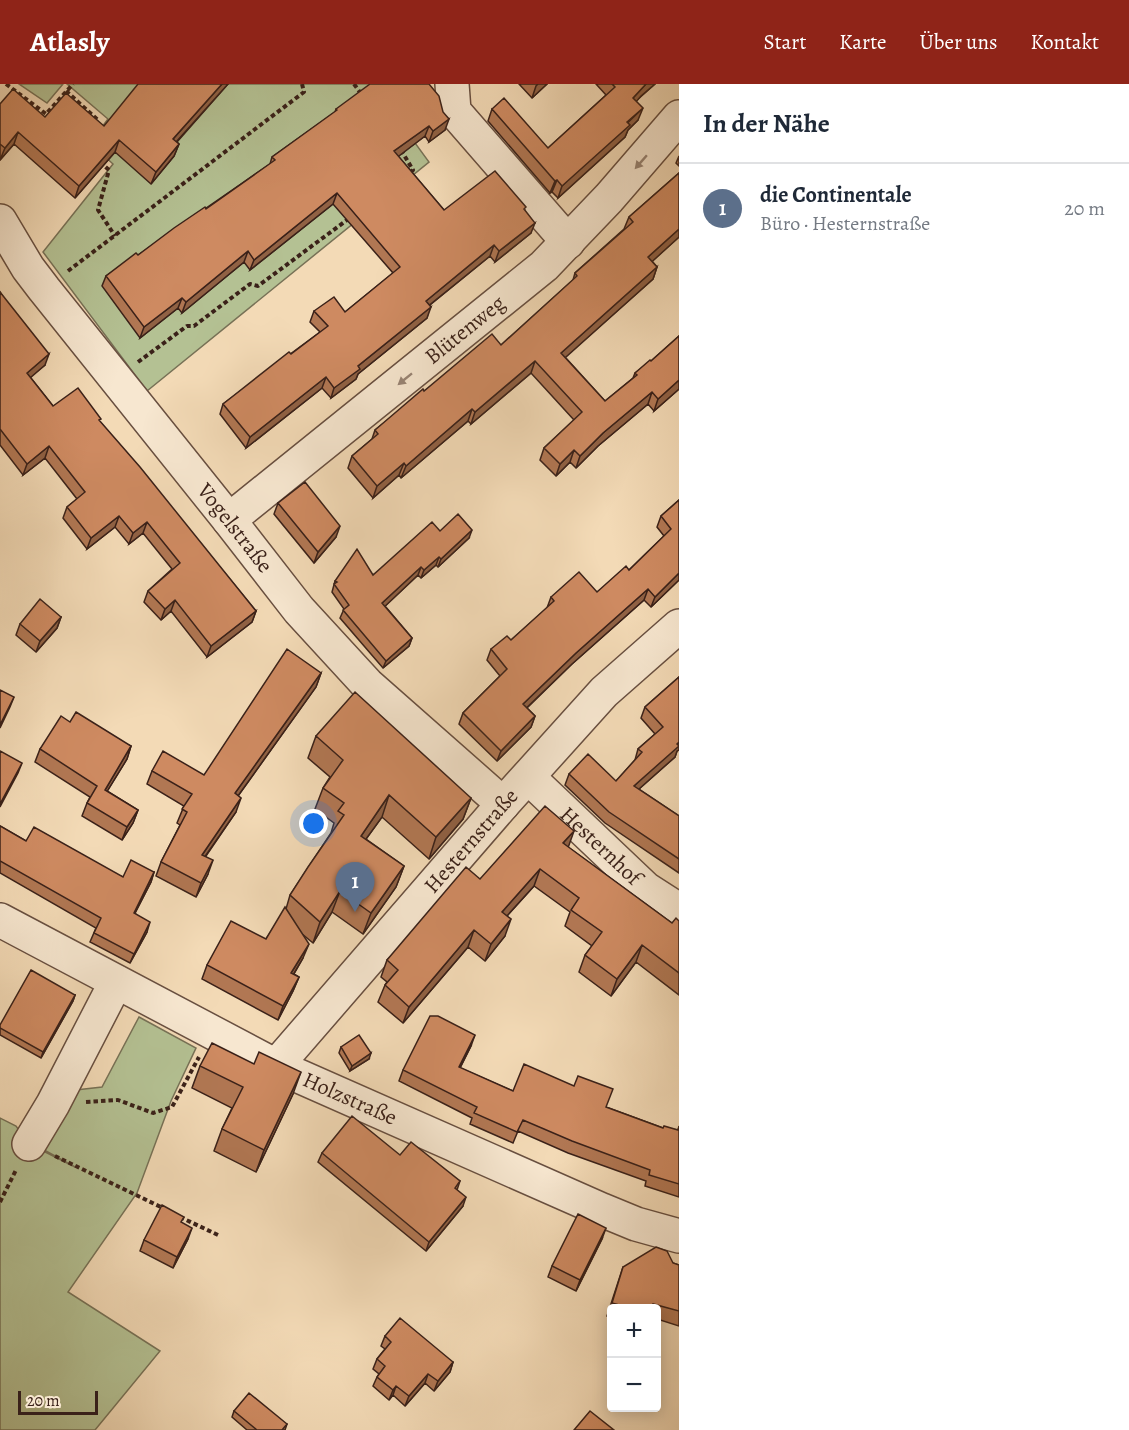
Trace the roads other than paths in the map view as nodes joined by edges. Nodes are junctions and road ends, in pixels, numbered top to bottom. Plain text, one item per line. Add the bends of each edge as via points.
1 (452, 84) edge
2 (679, 117) edge
3 (0, 221) edge
4 (568, 242) junction
5 (229, 520) junction
6 (679, 626) edge
7 (528, 777) junction
8 (503, 804) junction
9 (679, 910) edge
10 (0, 920) edge
11 (116, 982) junction
12 (276, 1066) junction
13 (29, 1144) road end
14 (679, 1236) edge

1 - 4 street via 454,111
2 -> 4 street, Blütenweg
3 - 5 street, Vogelstraße via 44,289
4 -> 5 street, Blütenweg via 455,339
5 - 8 street, Vogelstraße via 299,610 367,684
6 - 7 street, Hesternstraße via 604,692
7 - 8 street, Hesternstraße
7 - 9 street, Hesternhof via 646,889
8 - 12 street, Hesternstraße
10 - 11 street, Holzstraße
11 - 12 street, Holzstraße
11 - 13 street
12 - 14 street, Holzstraße via 602,1210

